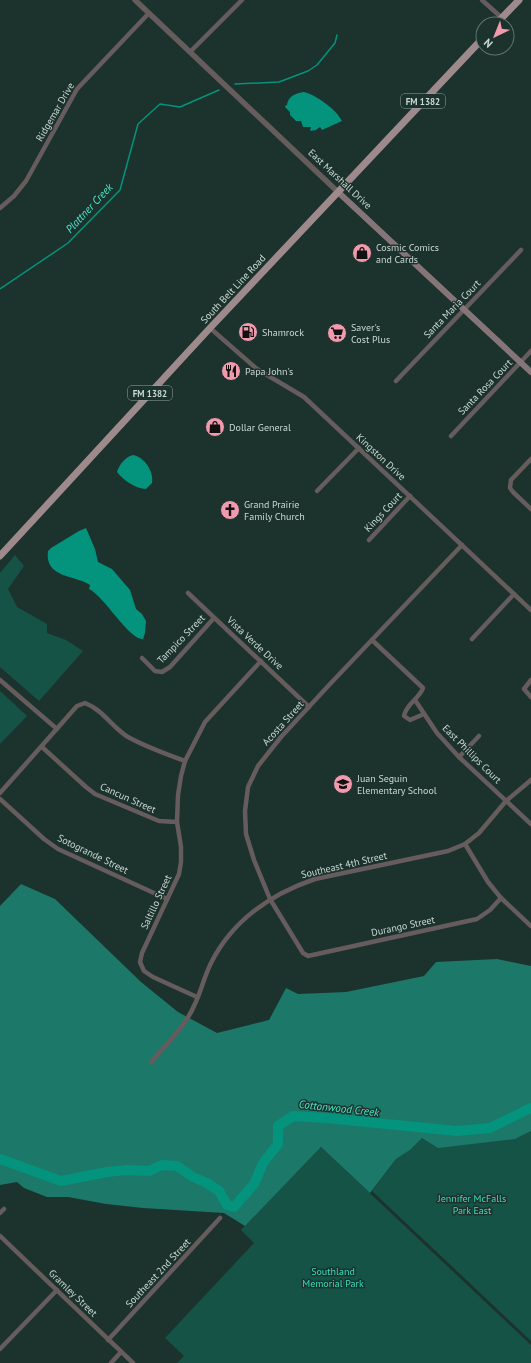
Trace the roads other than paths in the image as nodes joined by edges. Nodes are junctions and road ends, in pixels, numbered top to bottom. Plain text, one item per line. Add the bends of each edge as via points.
1 (135, 0) edge
2 (242, 0) edge
3 (482, 0) edge
4 (519, 0) edge
5 (149, 13) junction
6 (500, 16) edge
7 (504, 16) edge
8 (475, 46) edge
9 (190, 52) junction
10 (338, 192) junction
11 (0, 208) edge
12 (521, 250) dead end
13 (465, 309) junction
14 (210, 328) junction
15 (531, 351) edge
16 (520, 363) junction
17 (531, 372) edge
18 (396, 381) dead end
19 (451, 436) dead end
20 (359, 448) junction
21 (531, 459) edge
22 (317, 491) dead end
23 (410, 496) junction
24 (531, 509) edge
25 (369, 540) dead end
26 (462, 545) junction
27 (0, 556) edge
28 (188, 593) dead end
29 (514, 594) junction
30 (531, 610) edge
31 (214, 618) junction
32 (472, 639) dead end
33 (372, 640) junction
34 (142, 658) dead end
35 (261, 661) junction
36 (0, 680) edge
37 (531, 680) edge
38 (531, 697) edge
39 (415, 700) junction
40 (309, 707) junction
41 (424, 714) junction
42 (57, 729) junction
43 (479, 736) dead end
44 (42, 746) junction
45 (459, 757) junction
46 (185, 761) junction
47 (531, 780) edge
48 (0, 793) edge
49 (0, 799) edge
50 (506, 801) junction
51 (177, 822) junction
52 (531, 824) edge
53 (465, 844) junction
54 (501, 898) junction
55 (166, 899) junction
56 (270, 899) junction
57 (531, 926) edge
58 (303, 953) joint
59 (198, 997) junction
60 (151, 1062) dead end
61 (4, 1209) dead end
62 (0, 1213) edge
63 (220, 1218) dead end
64 (0, 1236) edge
65 (57, 1290) junction
66 (108, 1340) junction
67 (0, 1349) edge
68 (121, 1352) junction
69 (111, 1363) edge
70 (133, 1363) edge

1 - 5 street, East Marshall Drive
2 - 9 street
3 - 6 street
4 - 7 main road
5 - 9 street, East Marshall Drive
5 - 11 street, Ridgemar Drive via 77,89 26,181
8 - 10 main road, South Belt Line Road / FM 1382
9 - 10 street, East Marshall Drive
10 - 13 main road, East Marshall Drive
10 - 14 main road, South Belt Line Road / FM 1382
12 - 13 street, Santa Maria Court
13 - 16 main road, East Marshall Drive
13 - 18 street, Santa Maria Court
14 - 20 street, Kingston Drive via 257,369 304,397
14 - 27 main road, South Belt Line Road / FM 1382
15 - 16 street, Santa Rosa Court
16 - 17 main road, East Marshall Drive
16 - 19 street, Santa Rosa Court
20 - 22 street
20 - 23 street, Kingston Drive
21 - 24 street via 511,480 510,488
23 - 25 street, Kings Court
23 - 26 street, Kingston Drive
26 - 29 street, Kingston Drive
26 - 33 street, Acosta Street
28 - 31 street, Vista Verde Drive
29 - 30 street, Kingston Drive
29 - 32 street
31 - 34 street, Tampico Street via 170,667 162,672 155,671
31 - 35 street, Vista Verde Drive
33 - 39 street via 423,688
33 - 40 street, Acosta Street
35 - 40 street, Vista Verde Drive
35 - 46 street, Saltillo Street via 205,722
36 - 42 street
37 - 38 street via 524,689
39 - 41 street, East Phillips Court
39 - 41 street via 406,710 405,718 410,720
40 - 56 street, Acosta Street via 258,766 248,787 246,834
41 - 45 street, East Phillips Court
42 - 44 street
42 - 46 street via 77,706 85,703 94,706 128,737
43 - 45 street
44 - 48 street
44 - 51 street, Cancun Street via 95,794 159,821
45 - 50 street, East Phillips Court
46 - 51 street, Saltillo Street via 178,796
47 - 50 street, Southeast 4th Street
49 - 55 street, Sotogrande Street via 58,849
50 - 52 street, East Phillips Court
50 - 53 street, Southeast 4th Street via 479,833
51 - 55 street, Saltillo Street via 181,862 179,874
53 - 54 street
53 - 56 street, Southeast 4th Street via 448,851 315,879 296,885
54 - 57 street
54 - 58 street, Durango Street via 478,918 308,956
55 - 59 street, Saltillo Street via 140,962 144,971 153,977
56 - 58 street, Acosta Street
56 - 59 street, Southeast 4th Street via 235,927 222,944 210,964
59 - 60 street, Southeast 4th Street via 185,1021
61 - 62 street
63 - 66 street, Southeast 2nd Street
64 - 65 street, Gramley Street
65 - 66 street, Gramley Street
65 - 67 street
66 - 68 street, Gramley Street
68 - 69 street
68 - 70 street, Gramley Street

